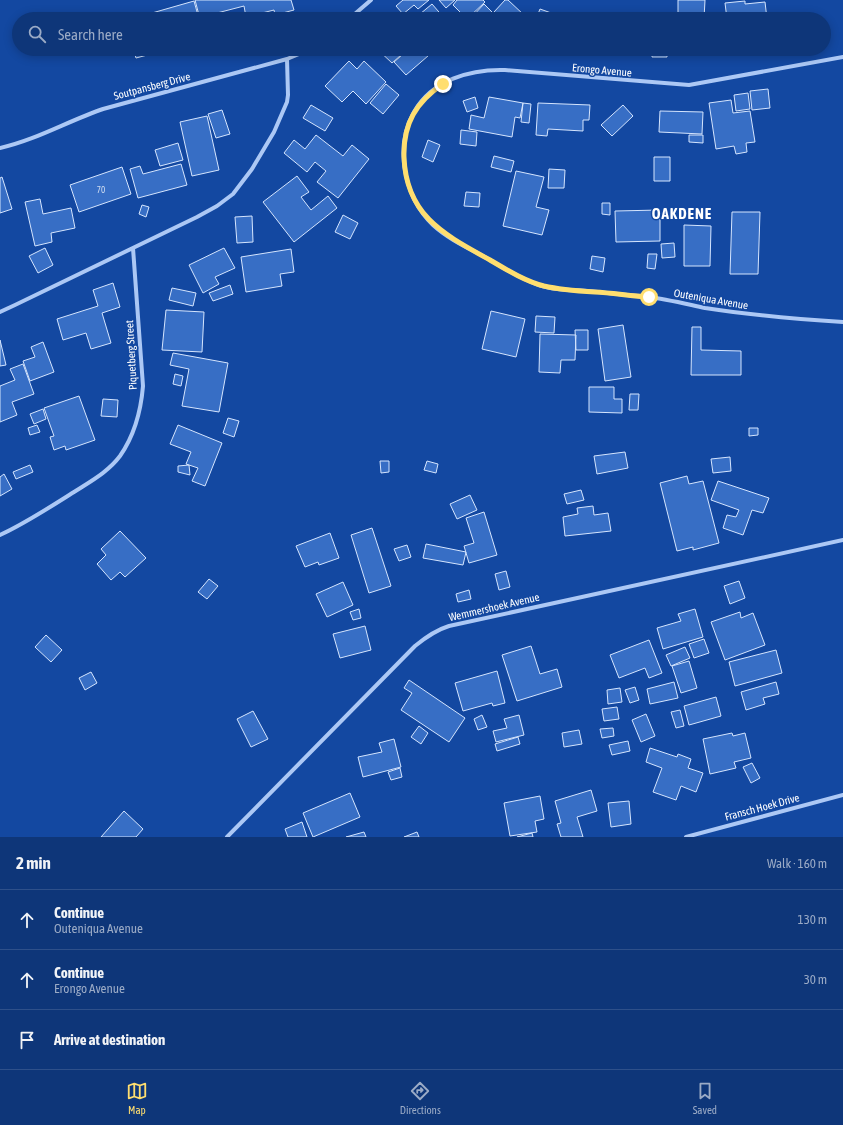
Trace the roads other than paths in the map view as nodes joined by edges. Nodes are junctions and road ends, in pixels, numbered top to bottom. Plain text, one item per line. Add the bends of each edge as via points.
1 (371, 0) edge
2 (357, 12) edge
3 (294, 56) edge
4 (843, 57) edge
5 (287, 59) junction
6 (0, 148) edge
7 (404, 153) joint
8 (133, 248) junction
9 (0, 312) edge
10 (843, 322) edge
11 (0, 536) edge
12 (843, 540) edge
13 (843, 794) edge
14 (227, 837) edge
15 (686, 837) edge

1 - 2 street
3 - 5 street, Soutpansberg Drive
4 - 7 street, Erongo Avenue via 689,85 505,70 473,72 456,77 434,89 420,103 408,125
5 - 6 street, Soutpansberg Drive via 103,109 26,141
5 - 8 street via 288,95 285,108 274,132 244,181 233,194 217,206
7 - 10 street, Outeniqua Avenue via 410,190 433,225 505,269 536,284 557,289 649,297 754,315
8 - 9 street
8 - 11 street, Piquetberg Street via 142,386 140,409 128,442 121,455 105,472
12 - 14 street, Wemmershoek Avenue via 437,630 415,646
13 - 15 street, Fransch Hoek Drive

